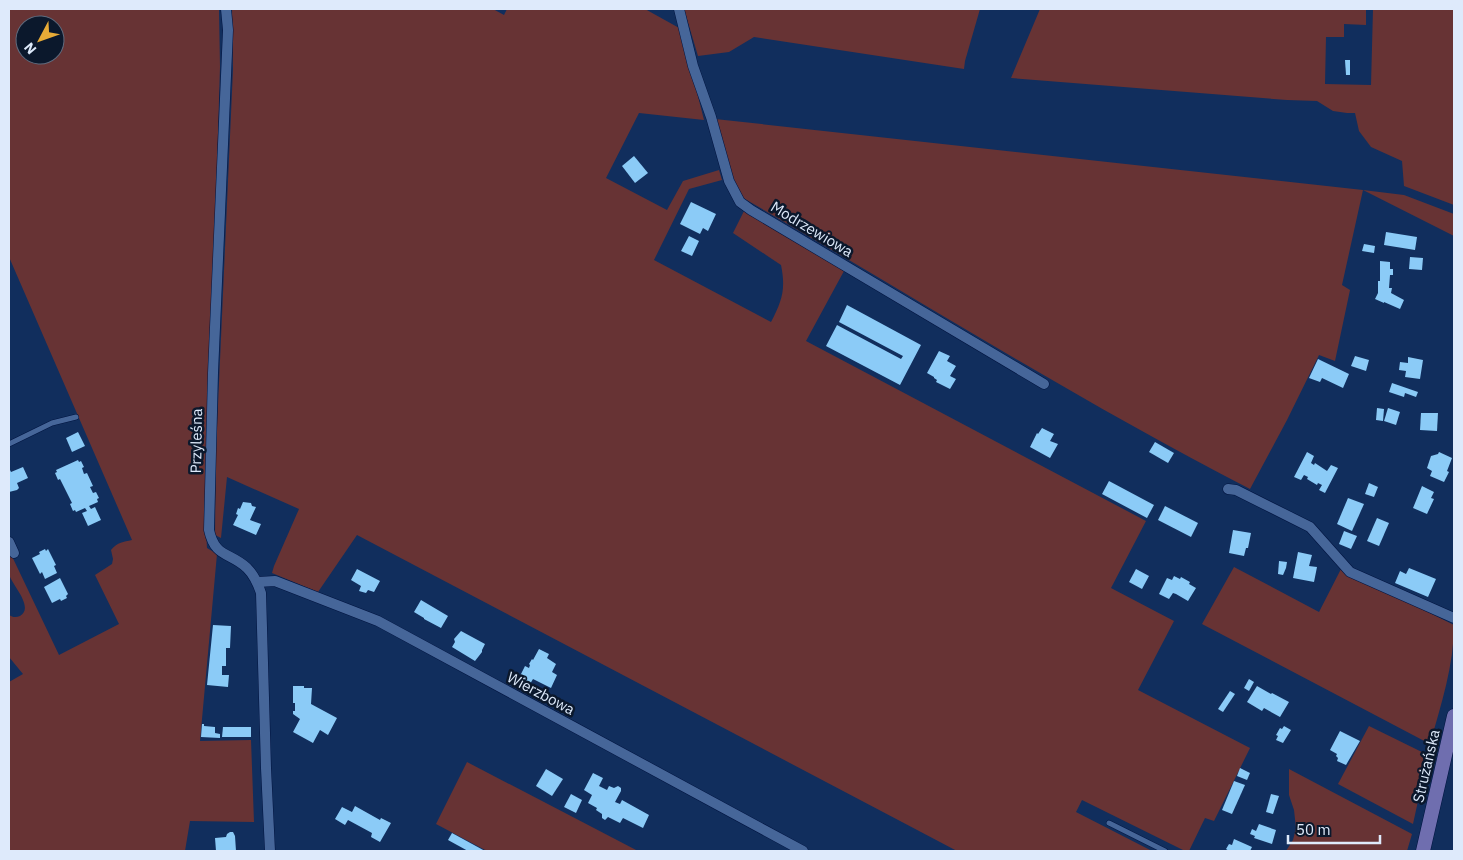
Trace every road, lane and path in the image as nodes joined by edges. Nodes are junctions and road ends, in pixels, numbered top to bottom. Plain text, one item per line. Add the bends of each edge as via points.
1 (226, 9) edge
2 (679, 9) edge
3 (1044, 384) dead end
4 (76, 417) dead end
5 (9, 444) edge
6 (1228, 489) dead end
7 (9, 542) edge
8 (14, 553) dead end
9 (258, 582) junction
10 (1454, 618) edge
11 (1454, 716) edge
12 (1451, 743) edge
13 (1109, 823) dead end
14 (270, 851) edge
15 (803, 851) edge
16 (1165, 851) edge
17 (1423, 851) edge

1 - 9 street, Przyleśna via 228,30 209,530 216,548 248,569
2 - 3 street, Modrzewiowa via 729,181 740,202
4 - 5 lane via 52,423
6 - 10 street via 1310,527 1350,572
7 - 8 street
9 - 14 street via 261,593
9 - 15 street, Wierzbowa via 275,581 378,621
11 - 12 main road, Strużańska
12 - 17 main road, Strużańska
13 - 16 lane

